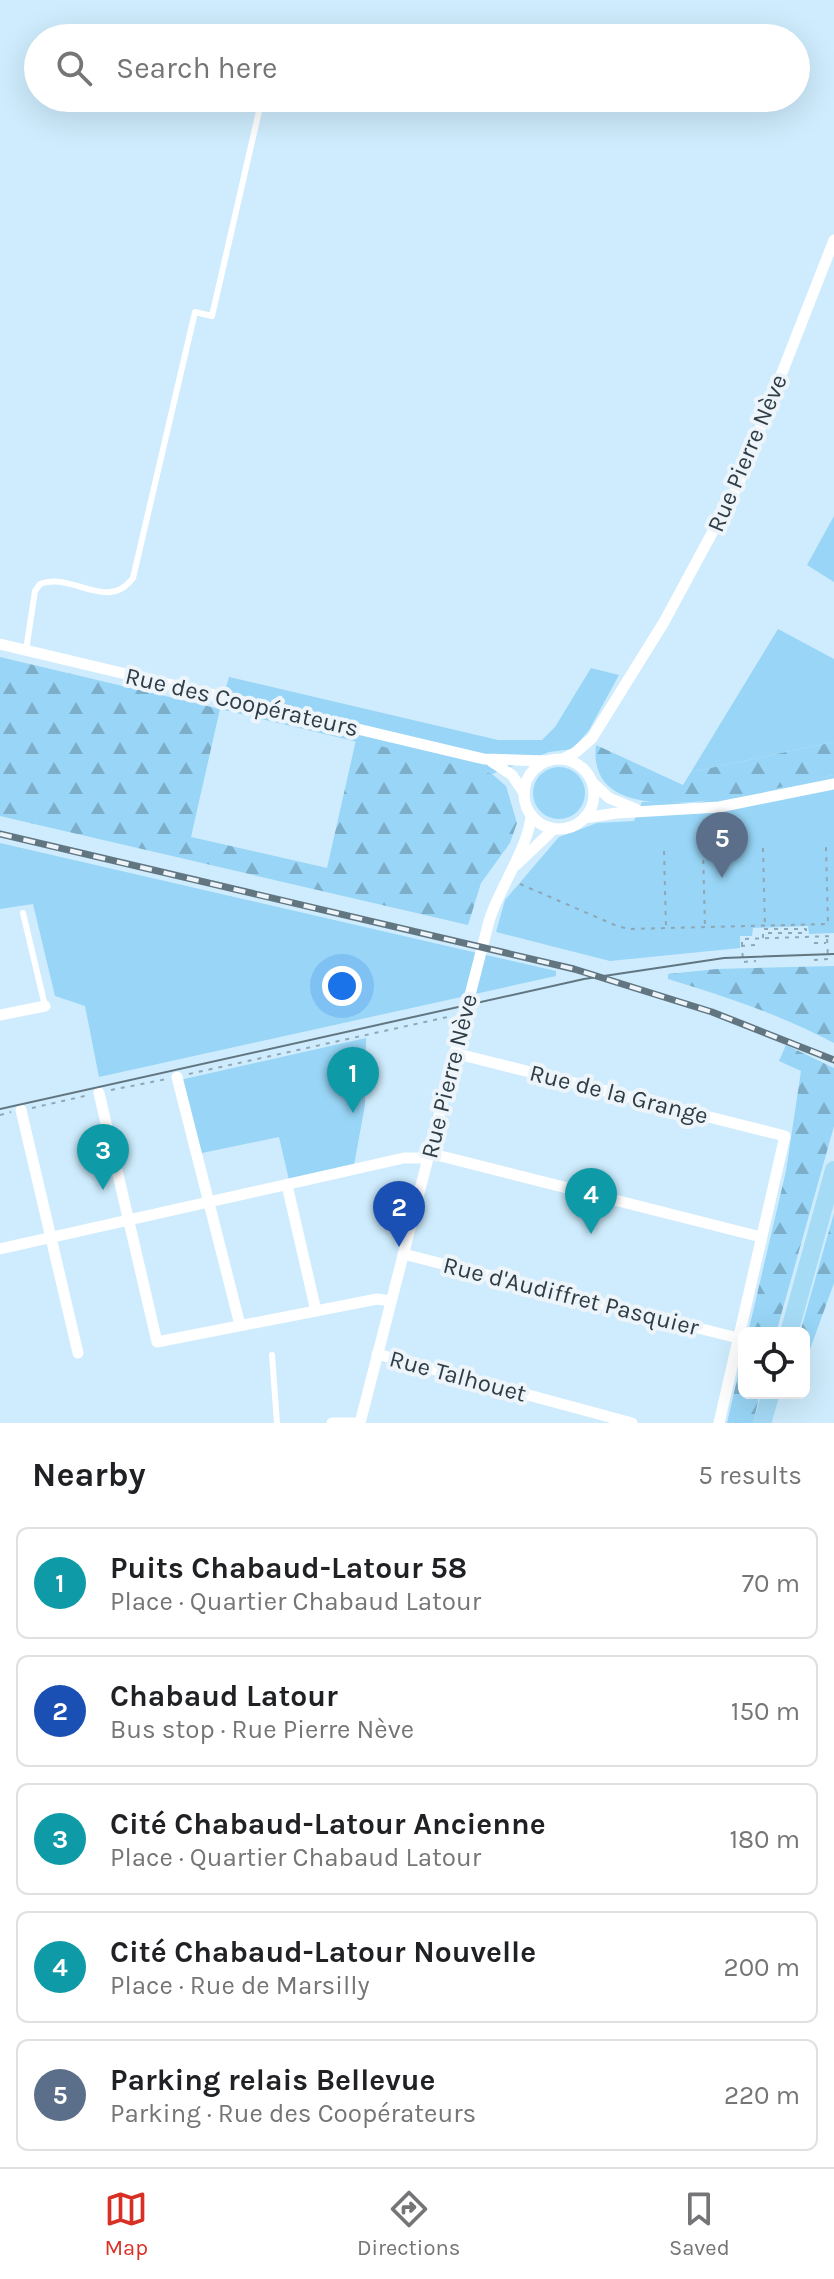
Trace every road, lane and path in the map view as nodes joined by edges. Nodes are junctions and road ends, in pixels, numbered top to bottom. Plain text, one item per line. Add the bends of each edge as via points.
1 (259, 112) edge
2 (834, 240) edge
3 (0, 644) edge
4 (26, 650) junction
5 (592, 738) junction
6 (484, 759) junction
7 (563, 759) junction
8 (547, 761) junction
9 (589, 778) junction
10 (834, 784) edge
11 (524, 793) junction
12 (646, 811) junction
13 (531, 815) junction
14 (584, 818) junction
15 (554, 829) junction
16 (826, 847) dead end
17 (763, 848) dead end
18 (703, 850) dead end
19 (664, 851) dead end
20 (508, 875) junction
21 (23, 913) dead end
22 (765, 926) junction
23 (666, 928) junction
24 (705, 928) junction
25 (827, 936) junction
26 (834, 936) edge
27 (763, 939) junction
28 (814, 943) dead end
29 (827, 943) junction
30 (755, 945) dead end
31 (742, 946) junction
32 (814, 960) dead end
33 (756, 961) dead end
34 (45, 1006) joint
35 (0, 1013) edge
36 (465, 1013) junction
37 (454, 1053) junction
38 (177, 1077) junction
39 (99, 1093) junction
40 (21, 1110) junction
41 (0, 1115) edge
42 (428, 1156) junction
43 (834, 1170) edge
44 (287, 1185) junction
45 (208, 1202) junction
46 (129, 1220) junction
47 (51, 1237) junction
48 (761, 1237) junction
49 (0, 1249) edge
50 (403, 1254) junction
51 (391, 1301) junction
52 (316, 1311) junction
53 (240, 1325) junction
54 (741, 1327) edge
55 (791, 1327) edge
56 (738, 1338) joint
57 (78, 1353) dead end
58 (377, 1354) junction
59 (272, 1355) dead end
60 (770, 1399) edge
61 (277, 1423) edge
62 (332, 1423) edge
63 (358, 1423) edge
64 (632, 1423) edge
65 (719, 1423) edge
66 (764, 1423) edge

1 - 4 lane via 212,316 195,312 133,578 109,593 40,584
2 - 5 street, Rue Pierre Nève via 738,485 664,622
3 - 4 street, Rue des Coopérateurs
4 - 6 street, Rue des Coopérateurs
5 - 7 street, Rue Pierre Nève
5 - 9 street, Rue Pierre Nève
6 - 8 street, Rue des Coopérateurs
6 - 11 street, Rue des Coopérateurs via 512,775
7 - 8 street
7 - 9 street via 576,763
8 - 11 street via 530,773
9 - 12 street via 614,801
9 - 14 street via 593,802
10 - 12 street via 719,807
11 - 13 street
12 - 14 street
13 - 15 street
13 - 20 street, Rue Pierre Nève
14 - 15 street
15 - 20 street, Rue Pierre Nève
16 - 22 path via 828,924
17 - 22 path
18 - 24 path
19 - 23 path
20 - 23 path via 623,928
20 - 36 street, Rue Pierre Nève via 495,901
21 - 34 lane
22 - 24 path
22 - 27 path via 806,933 763,933
23 - 24 path
25 - 26 path
25 - 27 path
25 - 29 path
27 - 31 path via 742,939
28 - 29 path
29 - 32 path via 828,959
30 - 31 path
31 - 33 path via 743,962
34 - 35 street
36 - 37 street, Rue Pierre Nève
36 - 38 path
37 - 42 street, Rue Pierre Nève
37 - 48 street, Rue de la Grange via 785,1136
38 - 39 path
38 - 45 street
39 - 40 path
39 - 46 street
40 - 41 path
40 - 47 street
42 - 44 street
42 - 48 street
42 - 50 street, Rue Pierre Nève
43 - 55 main road
44 - 45 street
44 - 52 street
45 - 46 street
45 - 53 street
46 - 47 street
46 - 53 street via 157,1342
47 - 49 street
47 - 57 street
48 - 54 street
50 - 51 street, Rue Pierre Nève
50 - 56 street, Rue d'Audiffret Pasquier
51 - 52 street
51 - 58 street, Rue Pierre Nève
52 - 53 street
56 - 65 street
58 - 63 street, Rue Pierre Nève
58 - 64 street, Rue Talhouet
59 - 61 lane
60 - 66 main road
62 - 63 street

